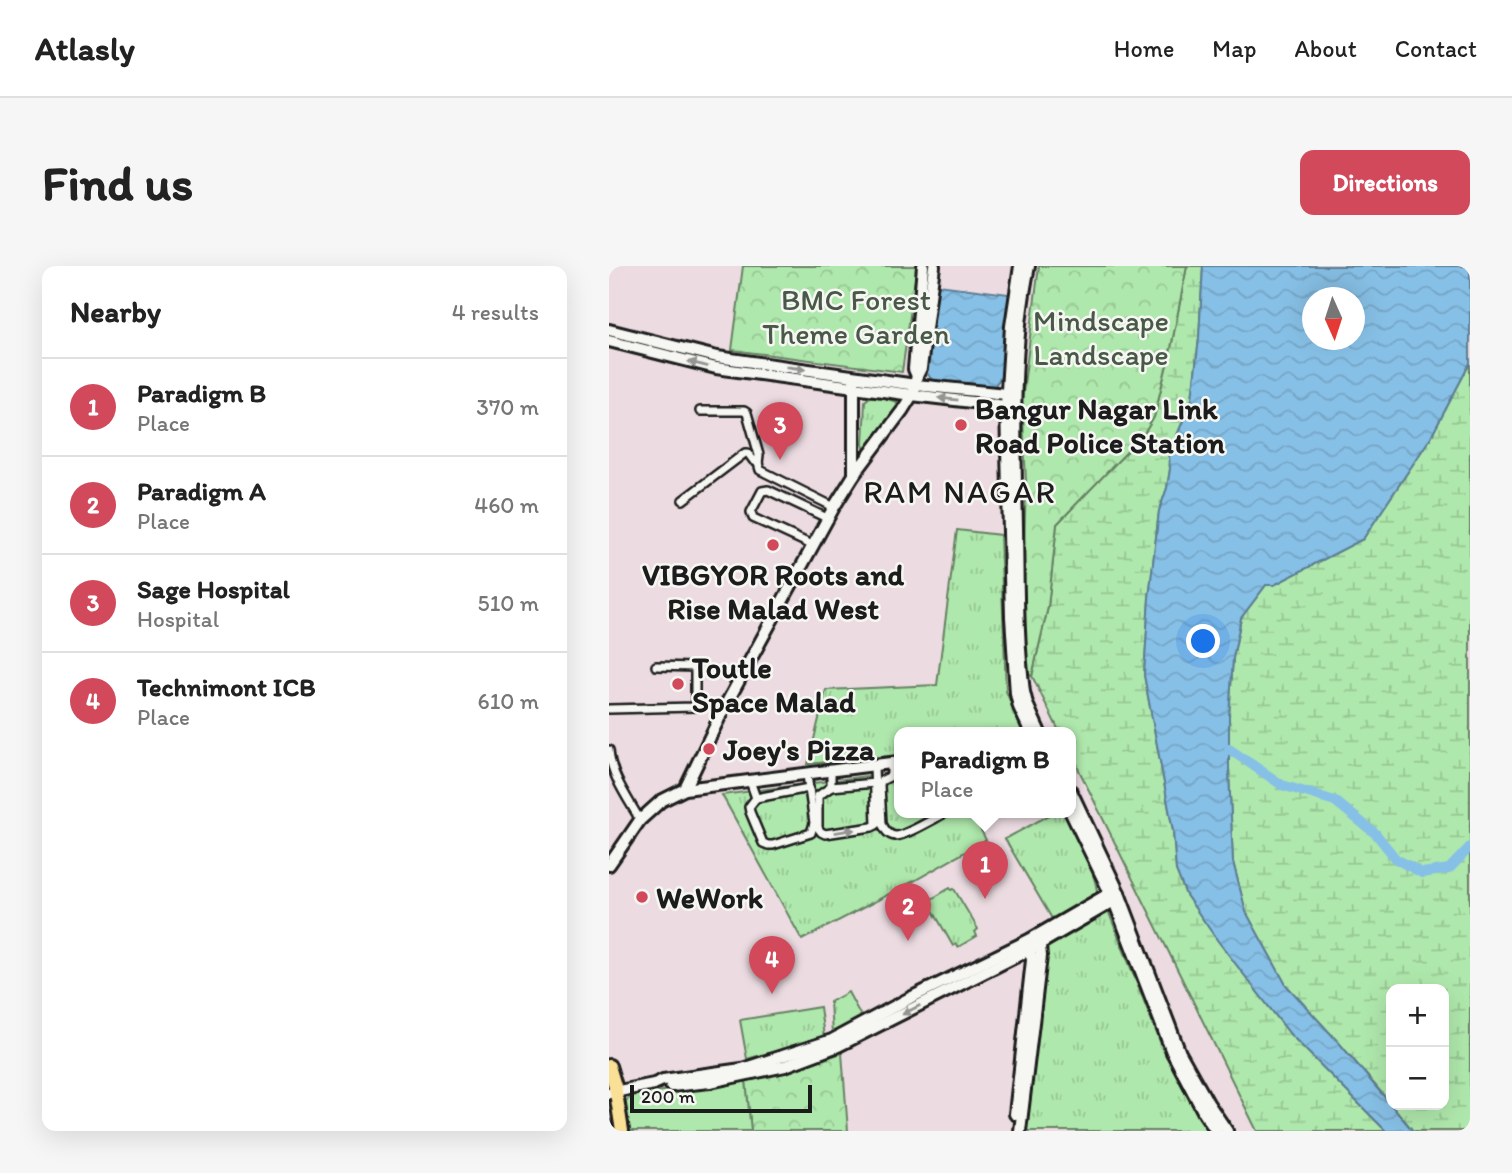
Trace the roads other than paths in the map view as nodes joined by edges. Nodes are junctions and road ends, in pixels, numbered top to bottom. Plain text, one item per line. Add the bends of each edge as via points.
1 (923, 266) edge
2 (934, 266) edge
3 (1020, 266) edge
4 (1029, 266) edge
5 (609, 330) edge
6 (609, 341) edge
7 (855, 375) junction
8 (915, 386) junction
9 (853, 387) junction
10 (1009, 401) junction
11 (700, 411) dead end
12 (758, 463) junction
13 (854, 475) junction
14 (683, 500) dead end
15 (834, 507) junction
16 (829, 519) junction
17 (814, 546) junction
18 (766, 608) dead end
19 (780, 608) junction
20 (656, 666) dead end
21 (609, 709) edge
22 (1028, 727) edge
23 (1037, 727) edge
24 (609, 750) edge
25 (894, 763) edge
26 (874, 766) junction
27 (831, 772) junction
28 (807, 775) junction
29 (894, 776) edge
30 (750, 781) junction
31 (875, 783) junction
32 (831, 787) junction
33 (809, 788) junction
34 (685, 789) junction
35 (756, 798) junction
36 (1076, 803) edge
37 (935, 818) edge
38 (1074, 818) edge
39 (640, 820) junction
40 (609, 865) edge
41 (1114, 896) junction
42 (1034, 942) junction
43 (609, 1066) edge
44 (614, 1093) edge
45 (622, 1131) edge
46 (1013, 1131) edge
47 (1020, 1131) edge
48 (1216, 1131) edge
49 (1227, 1131) edge

1 - 8 street
2 - 8 street
3 - 10 street via 1011,326
4 - 10 street
5 -> 7 street via 717,357
9 -> 6 street via 716,368
7 - 8 street
7 - 9 street
8 - 9 street
8 - 10 street
8 - 13 street
9 - 13 street
10 - 22 street via 1010,617 1014,680
10 - 23 street via 1022,679
11 - 12 street via 747,413
12 - 14 street via 745,453
12 - 15 street via 760,470
13 - 15 street
15 - 16 street
16 - 17 street
16 - 17 street via 762,491 751,512 753,518
17 - 19 street
18 - 19 street
19 - 34 street
20 - 21 street via 695,667 695,707
24 - 39 street via 617,780
25 - 26 street
26 - 27 street
26 - 31 street
27 - 28 street
27 - 32 street
28 - 30 street
28 - 33 street
29 - 37 street via 880,785 882,824 890,834 901,835
30 - 34 street
30 - 35 street
31 - 32 street
32 -> 31 street via 817,798 818,828 825,834 876,824
33 - 35 street
33 - 35 street via 811,833 773,845 763,843 750,812
34 - 39 street via 661,800
36 - 41 street
38 - 41 street
39 - 40 street
41 - 42 street
41 - 48 street via 1172,1052
41 - 49 street via 1180,1053
42 - 44 street via 838,1046 785,1066 710,1082 654,1084
42 - 46 street
42 - 47 street via 1041,956
43 - 44 main road
44 - 45 main road

